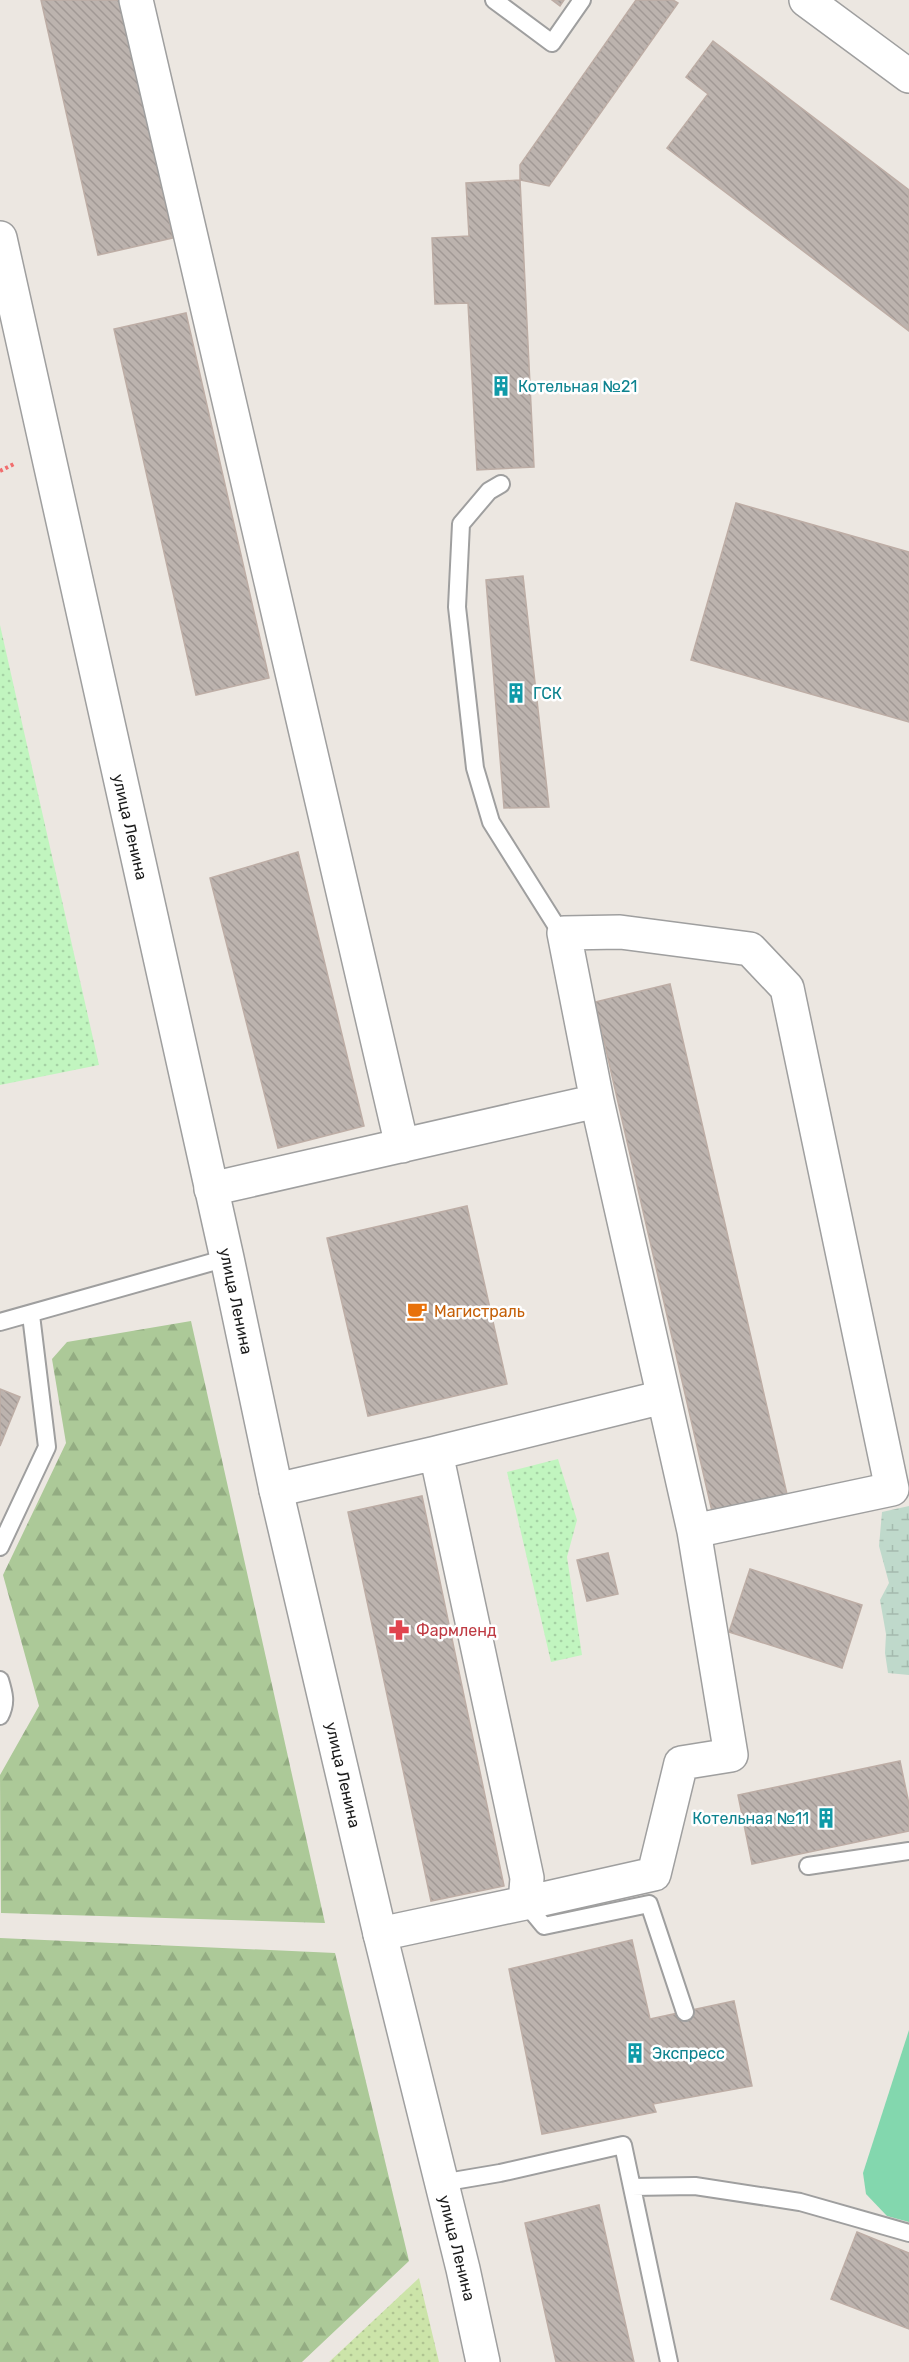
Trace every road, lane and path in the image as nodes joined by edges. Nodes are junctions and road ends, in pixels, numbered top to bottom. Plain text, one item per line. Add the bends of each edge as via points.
1 (136, 0) edge
2 (494, 0) edge
3 (582, 0) edge
4 (806, 0) edge
5 (909, 76) edge
6 (0, 238) edge
7 (501, 484) dead end
8 (565, 939) junction
9 (597, 1101) junction
10 (402, 1146) junction
11 (211, 1189) junction
12 (226, 1258) junction
13 (31, 1315) junction
14 (0, 1322) edge
15 (663, 1397) junction
16 (436, 1453) junction
17 (276, 1490) junction
18 (694, 1531) junction
19 (0, 1547) edge
20 (0, 1680) edge
21 (0, 1716) edge
22 (909, 1851) edge
23 (808, 1866) dead end
24 (525, 1903) junction
25 (380, 1934) junction
26 (685, 2012) dead end
27 (441, 2183) junction
28 (632, 2187) junction
29 (909, 2233) edge
30 (483, 2362) edge
31 (669, 2362) edge

1 - 10 street
2 - 3 lane via 552,43
4 - 5 street
6 - 11 street, улица Ленина
7 - 8 lane via 489,491 461,524 457,607 476,768 492,822
8 - 9 street
8 - 18 street via 564,933 620,932 750,949 787,988 892,1489
9 - 10 street
9 - 15 street
10 - 11 street
11 - 12 street, улица Ленина
12 - 13 lane
12 - 17 street, улица Ленина
13 - 14 lane
13 - 19 lane via 47,1447
15 - 16 street
15 - 18 street
16 - 17 street
16 - 24 street via 527,1878
17 - 25 street, улица Ленина
18 - 24 street via 730,1755 681,1763 654,1874
20 - 21 lane via 5,1696
22 - 23 lane
24 - 25 street
24 - 26 lane via 544,1926 649,1904
25 - 27 street, улица Ленина
27 - 28 lane via 500,2174 623,2145
27 - 30 street, улица Ленина
28 - 29 lane via 695,2186 800,2202
28 - 31 lane

